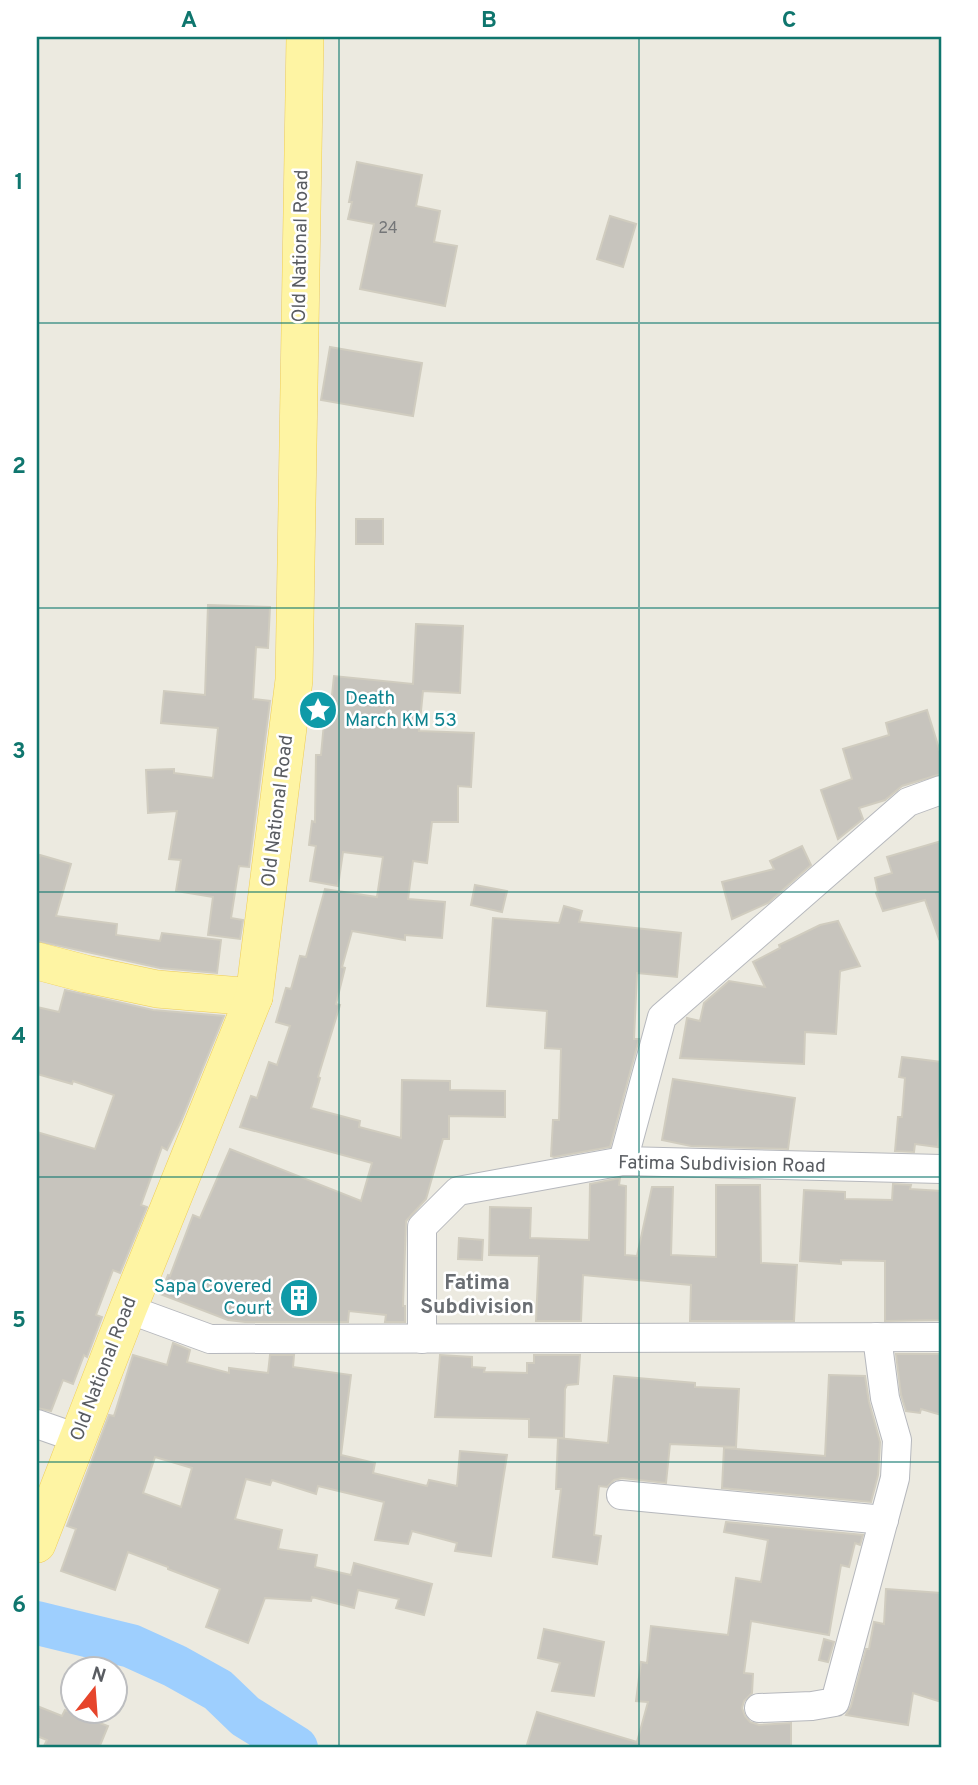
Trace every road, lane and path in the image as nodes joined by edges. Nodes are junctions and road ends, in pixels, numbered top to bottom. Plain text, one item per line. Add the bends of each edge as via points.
1 (305, 37) edge
2 (941, 790) edge
3 (37, 961) edge
4 (254, 997) junction
5 (623, 1161) junction
6 (941, 1169) edge
7 (128, 1309) junction
8 (941, 1337) edge
9 (877, 1338) junction
10 (422, 1339) junction
11 (37, 1424) edge
12 (77, 1438) junction
13 (621, 1496) dead end
14 (884, 1520) junction
15 (37, 1544) edge
16 (759, 1708) dead end

1 - 4 main road, Old National Road via 295,680
2 - 5 street via 908,802 662,1017
3 - 4 main road via 157,989
4 - 7 main road, Old National Road
5 - 6 street, Fatima Subdivision Road
5 - 10 street, Fatima Subdivision Road via 457,1191 422,1227
7 - 10 street via 209,1339
7 - 12 main road, Old National Road
8 - 9 street
9 - 10 street
9 - 14 street via 885,1398 897,1440 895,1478
11 - 12 street
12 - 15 main road, Old National Road
13 - 14 street
14 - 16 street via 835,1702

